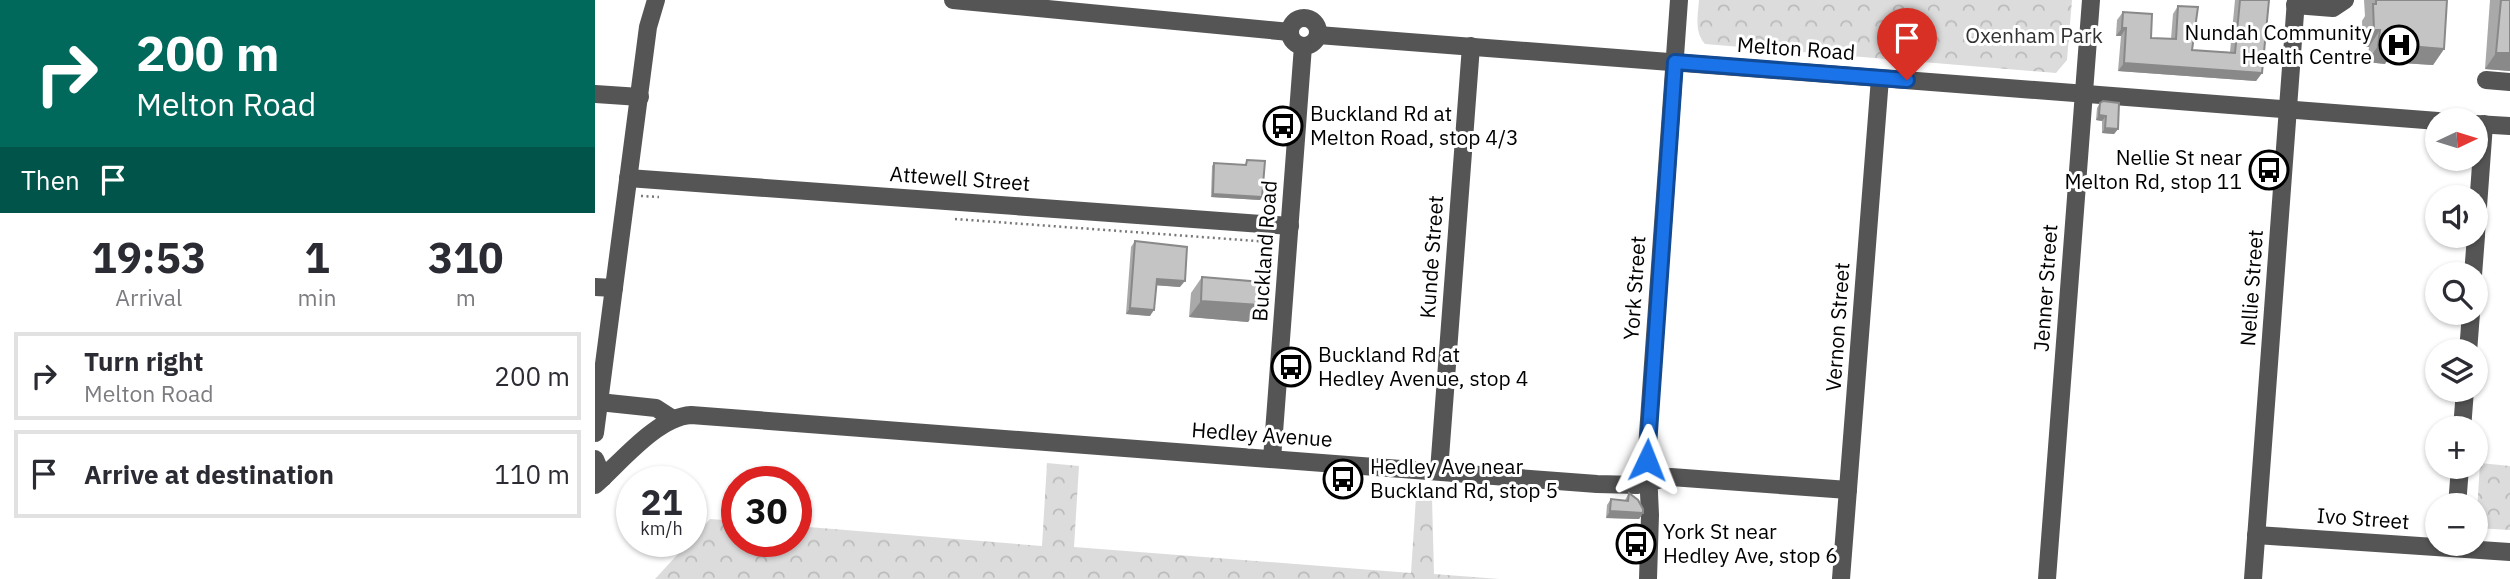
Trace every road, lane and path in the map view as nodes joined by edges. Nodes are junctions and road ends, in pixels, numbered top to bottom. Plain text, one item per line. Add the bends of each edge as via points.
1 (641, 0) edge
2 (656, 0) edge
3 (953, 0) edge
4 (1307, 0) edge
5 (1679, 0) edge
6 (2091, 0) edge
7 (2346, 0) edge
8 (2296, 3) edge
9 (1097, 6) edge
10 (1306, 18) junction
11 (1290, 32) junction
12 (1318, 35) junction
13 (643, 37) junction
14 (1303, 46) junction
15 (1471, 46) junction
16 (1675, 62) junction
17 (1880, 78) junction
18 (2487, 80) dead end
19 (2510, 82) edge
20 (595, 94) edge
21 (2084, 94) junction
22 (640, 97) junction
23 (2288, 110) junction
24 (2425, 120) edge
25 (2489, 125) edge
26 (2510, 127) edge
27 (628, 178) junction
28 (639, 196) dead end
29 (662, 197) dead end
30 (948, 218) dead end
31 (1290, 226) junction
32 (1270, 242) dead end
33 (595, 287) edge
34 (614, 288) junction
35 (598, 379) edge
36 (599, 402) junction
37 (673, 419) junction
38 (595, 433) edge
39 (595, 459) edge
40 (1272, 459) junction
41 (1439, 471) junction
42 (599, 482) edge
43 (1648, 483) junction
44 (1848, 490) junction
45 (2256, 535) junction
46 (2425, 544) edge
47 (2488, 550) edge
48 (2510, 552) edge
49 (1648, 579) edge
50 (1841, 579) edge
51 (2047, 579) edge
52 (2253, 579) edge

1 - 13 street
2 - 13 street
3 - 9 street
4 - 10 street
5 - 16 street, York Street
6 - 21 street, Jenner Street
7 - 8 street via 2333,8
8 - 23 street, Nellie Street
9 - 11 street
10 - 11 street via 1294,23
10 - 12 street via 1314,22
11 - 14 street
12 - 14 street
12 - 15 street, Melton Road
13 - 22 street
14 - 31 street, Buckland Road
15 - 16 street, Melton Road
15 - 41 street, Kunde Street
16 - 17 street, Melton Road
16 - 43 street, York Street
17 - 21 street, Melton Road
17 - 44 street, Vernon Street
18 - 19 street
20 - 22 street
21 - 23 street, Melton Road
21 - 51 street, Jenner Street
22 - 27 street
23 - 24 street, Melton Road
23 - 45 street, Nellie Street
25 - 26 street
27 - 31 street, Attewell Street
27 - 34 street
28 - 29 path
30 - 32 path
31 - 40 street, Buckland Road
33 - 34 street
34 - 35 street
35 - 36 street
36 - 37 street, Hedley Avenue via 656,408
36 - 38 street
37 - 40 street, Hedley Avenue via 691,415
37 - 42 street
39 - 42 street
40 - 41 street, Hedley Avenue
41 - 43 street, Hedley Avenue
43 - 44 street, Hedley Avenue via 1677,477
43 - 49 street, York Street
44 - 50 street, Vernon Street
45 - 46 street, Ivo Street
45 - 52 street, Nellie Street
47 - 48 street, Ivo Street

